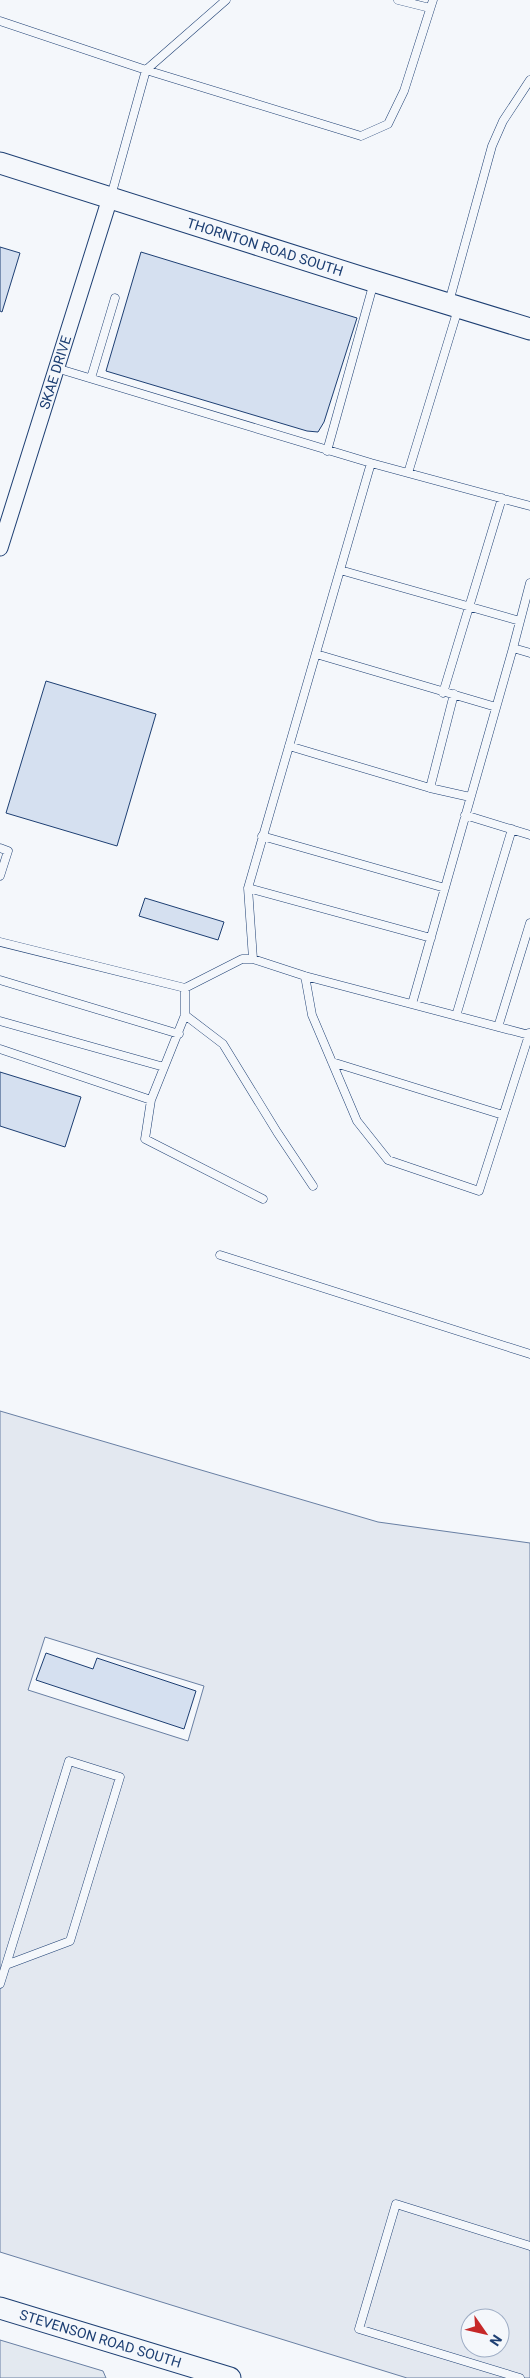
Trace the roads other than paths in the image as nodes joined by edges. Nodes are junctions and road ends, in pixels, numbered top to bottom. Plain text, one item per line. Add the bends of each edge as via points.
1 (226, 0) edge
2 (398, 0) edge
3 (433, 0) edge
4 (430, 8) junction
5 (0, 20) edge
6 (146, 70) junction
7 (530, 80) edge
8 (0, 163) edge
9 (110, 198) junction
10 (375, 280) junction
11 (115, 298) dead end
12 (454, 306) junction
13 (530, 329) edge
14 (56, 368) junction
15 (91, 378) junction
16 (327, 451) junction
17 (371, 463) junction
18 (408, 473) junction
19 (502, 498) junction
20 (530, 506) edge
21 (0, 548) edge
22 (340, 570) junction
23 (530, 583) edge
24 (470, 606) junction
25 (520, 621) junction
26 (512, 648) junction
27 (530, 652) edge
28 (316, 654) junction
29 (443, 693) junction
30 (454, 694) junction
31 (496, 707) junction
32 (289, 746) junction
33 (430, 788) junction
34 (470, 797) junction
35 (465, 815) junction
36 (512, 829) junction
37 (530, 835) edge
38 (262, 836) junction
39 (0, 848) edge
40 (0, 876) edge
41 (248, 888) junction
42 (445, 888) junction
43 (530, 923) edge
44 (431, 938) junction
45 (0, 942) edge
46 (252, 959) junction
47 (305, 976) junction
48 (0, 980) edge
49 (185, 988) junction
50 (412, 1004) junction
51 (186, 1015) junction
52 (456, 1016) junction
53 (0, 1020) edge
54 (498, 1027) junction
55 (529, 1033) edge
56 (179, 1034) junction
57 (0, 1049) edge
58 (332, 1062) junction
59 (164, 1067) junction
60 (151, 1100) junction
61 (503, 1115) junction
62 (313, 1186) dead end
63 (263, 1199) dead end
64 (220, 1255) dead end
65 (530, 1354) edge
66 (6, 1965) junction
67 (0, 1984) edge
68 (530, 2246) edge
69 (0, 2308) edge
70 (230, 2378) edge
71 (520, 2378) edge

1 - 6 lane
2 - 4 lane
3 - 4 lane
4 - 6 lane via 404,91 388,124 361,136
5 - 6 lane
6 - 9 lane
7 - 12 lane via 503,121 492,146
8 - 9 street, THORNTON ROAD SOUTH
9 - 10 street, THORNTON ROAD SOUTH
9 - 14 street, SKAE DRIVE
10 - 12 street, THORNTON ROAD SOUTH
10 - 16 lane
11 - 15 lane
12 - 13 street, THORNTON ROAD SOUTH
12 - 18 lane
14 - 15 lane
14 - 21 street, SKAE DRIVE
15 - 16 lane
16 - 17 lane
17 - 18 lane
17 - 22 lane
18 - 19 lane
19 - 20 lane
19 - 24 lane
22 - 24 lane
22 - 28 lane
23 - 25 lane
24 - 25 lane
24 - 29 lane
25 - 26 lane
26 - 27 lane
26 - 31 lane
28 - 29 lane
28 - 32 lane
29 - 30 lane
30 - 31 lane
30 - 33 lane
31 - 34 lane
32 - 33 lane
32 - 38 lane
33 - 34 lane
34 - 35 lane
35 - 36 lane
35 - 42 lane
36 - 37 lane
36 - 52 lane
38 - 41 lane
38 - 42 lane
39 - 40 lane via 8,850
41 - 44 lane
41 - 46 lane
42 - 44 lane
43 - 54 lane
44 - 50 lane
45 - 49 lane
46 - 47 lane
46 - 49 lane via 242,959
47 - 50 lane
47 - 58 lane via 312,1016
48 - 56 lane
49 - 51 lane
50 - 52 lane
51 - 56 lane
51 - 62 lane via 223,1044
52 - 54 lane
53 - 59 lane
54 - 55 lane
55 - 61 lane
56 - 59 lane
57 - 60 lane
58 - 61 lane
58 - 61 lane via 357,1121 388,1160 479,1191
59 - 60 lane
60 - 63 lane via 145,1139
64 - 65 lane
66 - 66 lane via 69,1761 120,1777 70,1941
66 - 67 lane
68 - 71 lane via 396,2204 359,2328
69 - 70 street, STEVENSON ROAD SOUTH

